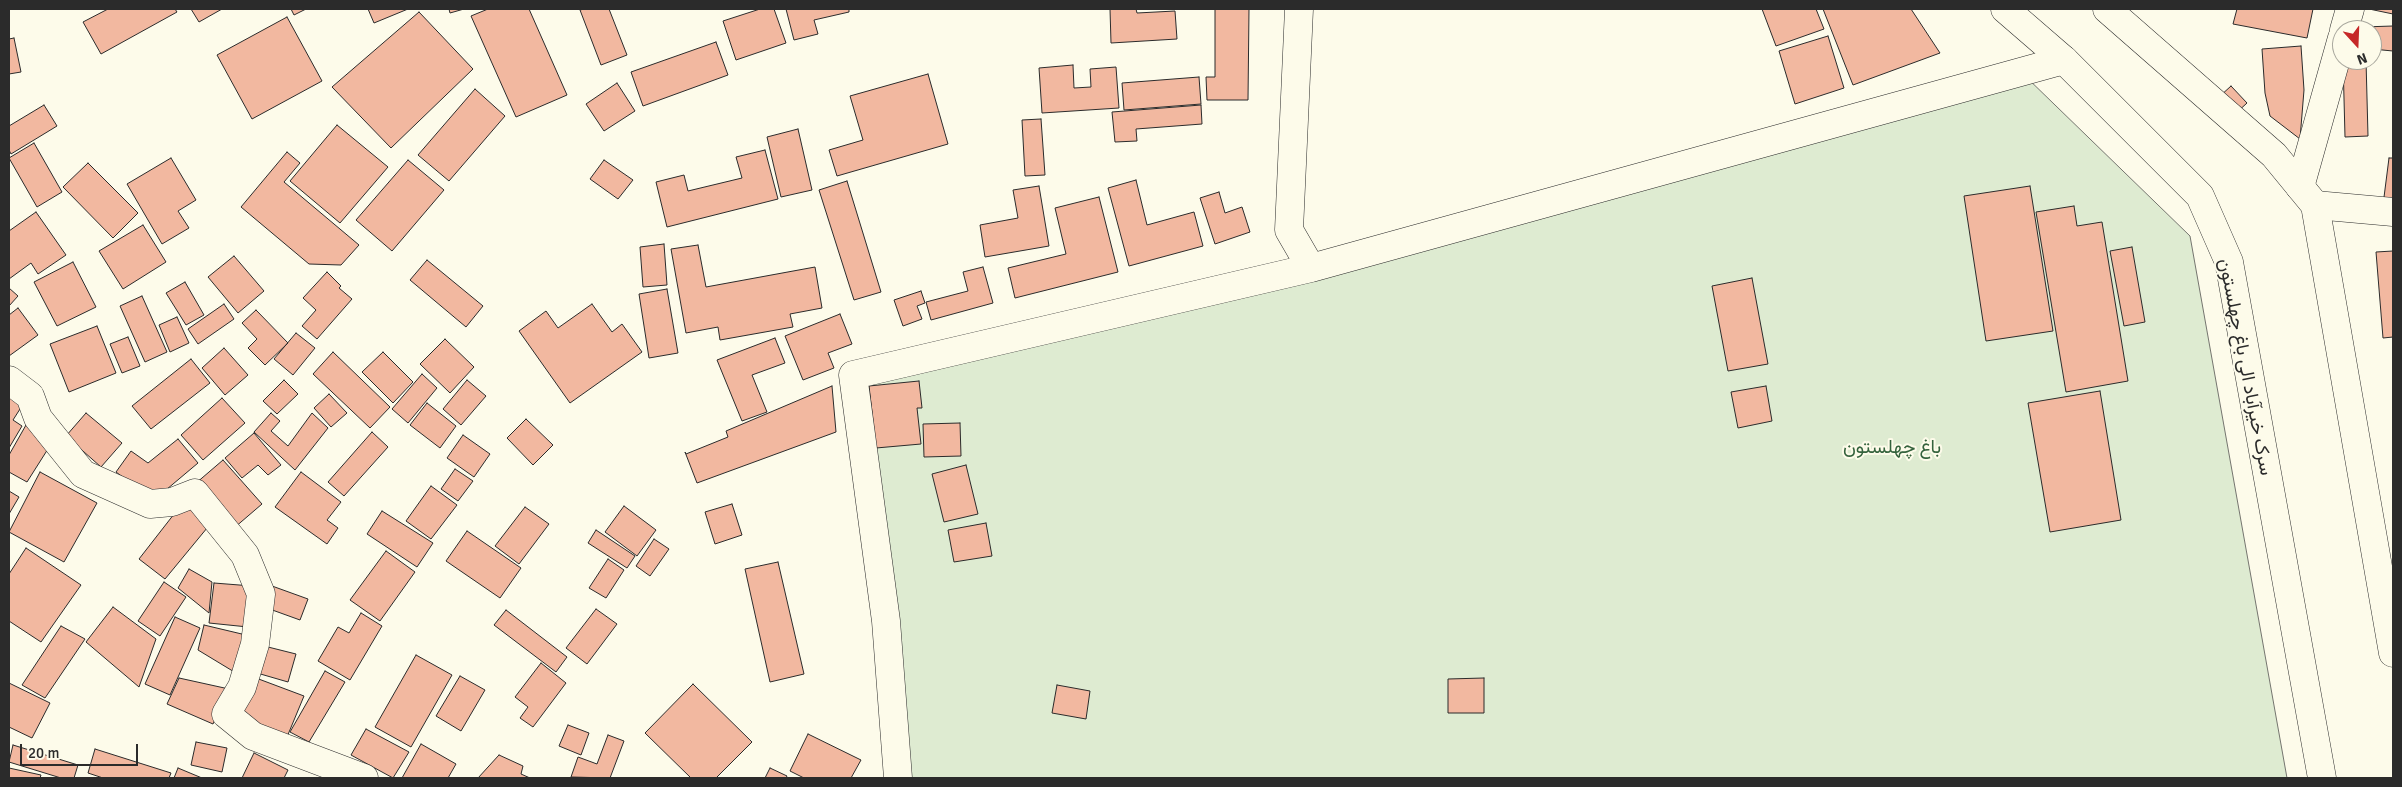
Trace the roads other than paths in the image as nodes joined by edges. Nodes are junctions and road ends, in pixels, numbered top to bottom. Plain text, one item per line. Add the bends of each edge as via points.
1 (1299, 9) edge
2 (2006, 9) edge
3 (2107, 9) edge
4 (2064, 60) junction
5 (2335, 70) edge
6 (2308, 196) junction
7 (2393, 212) edge
8 (1311, 268) junction
9 (9, 380) edge
10 (2393, 653) edge
11 (364, 778) edge
12 (898, 778) edge
13 (2322, 778) edge

1 - 8 street via 1289,230
2 - 4 street, سرک خیرآباد الی باغ چهلستون
3 - 6 street via 2274,155
4 - 8 street
4 - 13 street, سرک خیرآباد الی باغ چهلستون via 2200,196 2229,262
5 - 6 street
6 - 7 street
6 - 10 street
8 - 12 street via 854,375 886,621
9 - 11 street via 30,396 38,418 83,474 150,504 172,502 195,493 245,555 261,594 255,644 242,687 226,714 253,736

